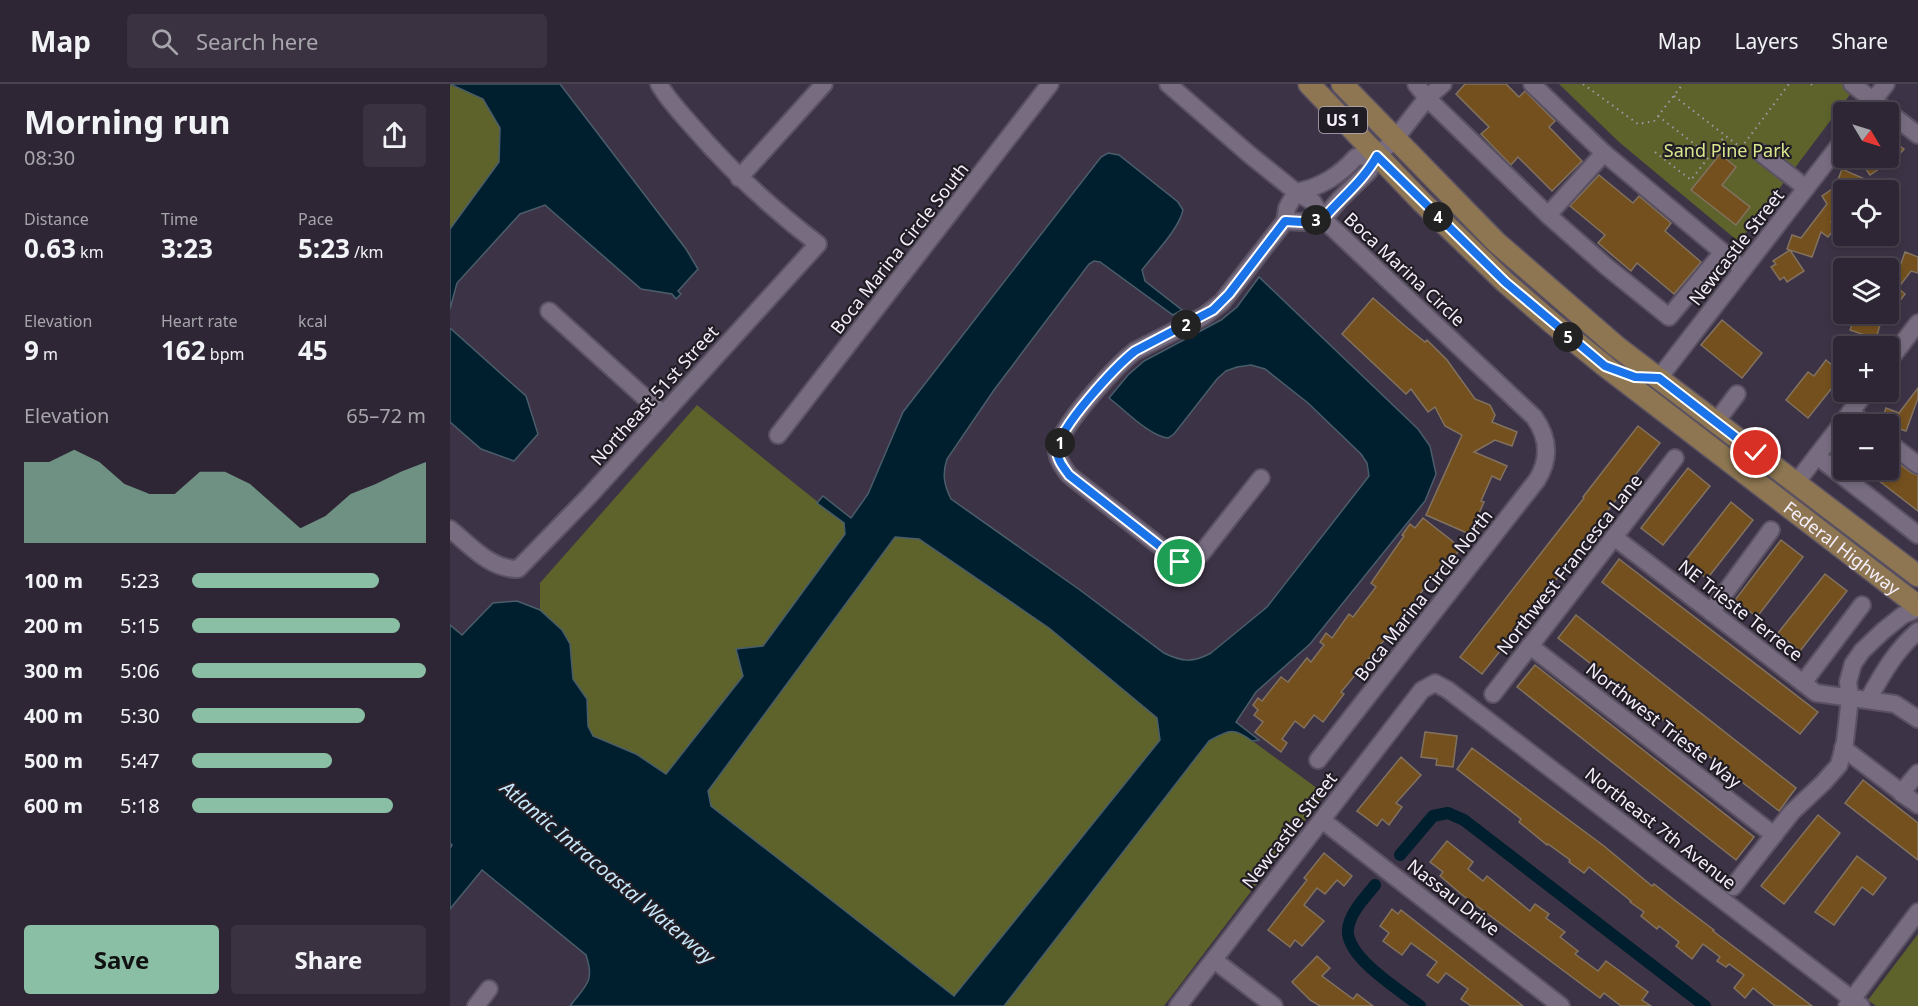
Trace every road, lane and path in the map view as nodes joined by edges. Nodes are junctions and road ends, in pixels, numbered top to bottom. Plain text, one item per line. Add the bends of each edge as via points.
1 (659, 84) edge
2 (825, 84) edge
3 (1050, 84) edge
4 (1168, 84) edge
5 (1309, 84) edge
6 (1342, 84) edge
7 (1416, 84) edge
8 (1443, 84) edge
9 (1532, 84) edge
10 (1583, 84) edge
11 (1683, 84) edge
12 (1789, 84) edge
13 (1852, 84) edge
14 (1886, 84) edge
15 (1674, 96) junction
16 (1428, 98) junction
17 (1866, 102) edge
18 (1872, 102) edge
19 (1658, 116) junction
20 (1899, 124) edge
21 (1918, 135) edge
22 (1725, 136) junction
23 (1395, 139) junction
24 (1741, 148) junction
25 (1655, 152) dead end
26 (1604, 153) junction
27 (1761, 153) joint
28 (1833, 153) edge
29 (1377, 156) junction
30 (1710, 156) junction
31 (739, 178) junction
32 (1806, 188) junction
33 (1296, 192) junction
34 (1548, 215) junction
35 (1323, 219) junction
36 (1285, 221) junction
37 (1723, 252) junction
38 (1743, 268) junction
39 (549, 311) dead end
40 (1918, 323) edge
41 (1899, 348) edge
42 (1605, 366) junction
43 (1659, 378) junction
44 (1737, 394) dead end
45 (1643, 396) junction
46 (1858, 402) edge
47 (1698, 408) junction
48 (1850, 412) junction
49 (663, 414) junction
50 (1853, 414) edge
51 (1716, 422) junction
52 (778, 435) dead end
53 (1547, 448) joint
54 (1899, 450) edge
55 (1817, 456) junction
56 (1675, 458) dead end
57 (1833, 465) edge
58 (1918, 465) edge
59 (1261, 478) dead end
60 (1853, 480) edge
61 (1796, 483) junction
62 (450, 529) edge
63 (1771, 530) dead end
64 (1918, 535) edge
65 (1614, 537) junction
66 (1918, 576) edge
67 (1887, 583) junction
68 (1918, 593) edge
69 (1862, 605) dead end
70 (1918, 608) edge
71 (1711, 612) junction
72 (1918, 631) edge
73 (1530, 646) junction
74 (1803, 683) junction
75 (1436, 684) joint
76 (1493, 694) dead end
77 (1850, 698) junction
78 (1868, 700) junction
79 (1918, 719) edge
80 (1843, 748) junction
81 (1318, 760) dead end
82 (1918, 773) edge
83 (1901, 793) junction
84 (1918, 805) edge
85 (1322, 820) junction
86 (1774, 835) junction
87 (1733, 887) dead end
88 (1918, 912) edge
89 (1214, 960) junction
90 (489, 989) dead end
91 (1853, 1004) edge
92 (476, 1006) edge
93 (1178, 1006) edge
94 (1274, 1006) edge
95 (1562, 1006) edge

1 - 31 street
2 - 31 street
3 - 52 street, Boca Marina Circle South
4 - 33 street, Boca Marina Circle
5 - 29 main road, Federal Highway / US 1
6 - 23 main road, Federal Highway / US 1
7 - 16 street
8 - 16 street
9 - 26 street
10 - 19 path via 1638,124 1654,121
11 - 15 path
12 - 24 path
13 - 17 street
14 - 18 street
15 - 19 path
15 - 22 path
16 - 23 street
16 - 34 street
19 - 30 path
20 - 21 street
22 - 24 path
22 - 30 path
23 - 29 street
23 - 43 main road, Federal Highway / US 1 via 1521,265
24 - 27 path via 1750,155
25 - 30 path via 1691,180
26 - 34 street
26 - 37 street
27 - 32 street
28 - 32 street, Newcastle Street
29 - 33 street via 1356,157 1342,172 1311,189
29 - 35 street via 1369,171
29 - 42 main road, Federal Highway / US 1 via 1505,282
31 - 49 street, Northeast 51st Street via 818,244
32 - 38 street, Newcastle Street
33 - 35 street, Boca Marina Circle via 1313,201
33 - 36 street
34 - 37 street via 1669,317
35 - 36 street
35 - 53 street, Boca Marina Circle via 1534,417
36 - 59 street via 1213,310 1135,351 1107,376 1063,434 1057,450 1069,475 1180,562 1201,554
37 - 38 street
38 - 43 street, Newcastle Street
39 - 49 street
40 - 41 street
42 - 43 main road via 1635,377
42 - 45 main road, Federal Highway / US 1
43 - 47 main road, Federal Highway / US 1
44 - 51 street
45 - 47 main road via 1666,397
45 - 67 main road, Federal Highway / US 1
46 - 48 street
47 - 51 main road, Federal Highway / US 1
48 - 50 street
48 - 55 street
49 - 62 street, Northeast 51st Street via 518,569 494,565
51 - 61 main road, Federal Highway / US 1
53 - 81 street, Boca Marina Circle North via 1537,480
54 - 58 street
55 - 57 street
55 - 61 street
56 - 65 street, Northwest Francesca Lane
60 - 64 street
61 - 66 main road, Federal Highway / US 1
63 - 71 street
65 - 71 street, NE Trieste Terrece
65 - 73 street, Northwest Francesca Lane
67 - 68 main road
67 - 70 main road, Federal Highway / US 1
69 - 74 street
70 - 77 street via 1903,615 1862,651 1848,682
71 - 74 street, NE Trieste Terrece
72 - 78 street via 1882,672
73 - 76 street, Northwest Francesca Lane
73 - 86 street, Northwest Trieste Way
74 - 77 street, NE Trieste Terrece via 1816,693
75 - 85 street, Newcastle Street via 1422,690
75 - 91 street, Northeast 7th Avenue
77 - 78 street, NE Trieste Terrece
77 - 80 street
78 - 79 street, NE Trieste Terrece via 1895,704
80 - 83 street
80 - 86 street via 1839,765
82 - 83 street
83 - 84 street
85 - 89 street, Newcastle Street
85 - 95 street, Nassau Drive
86 - 87 street
88 - 91 street
89 - 93 street, Newcastle Street
89 - 94 street
90 - 92 street

